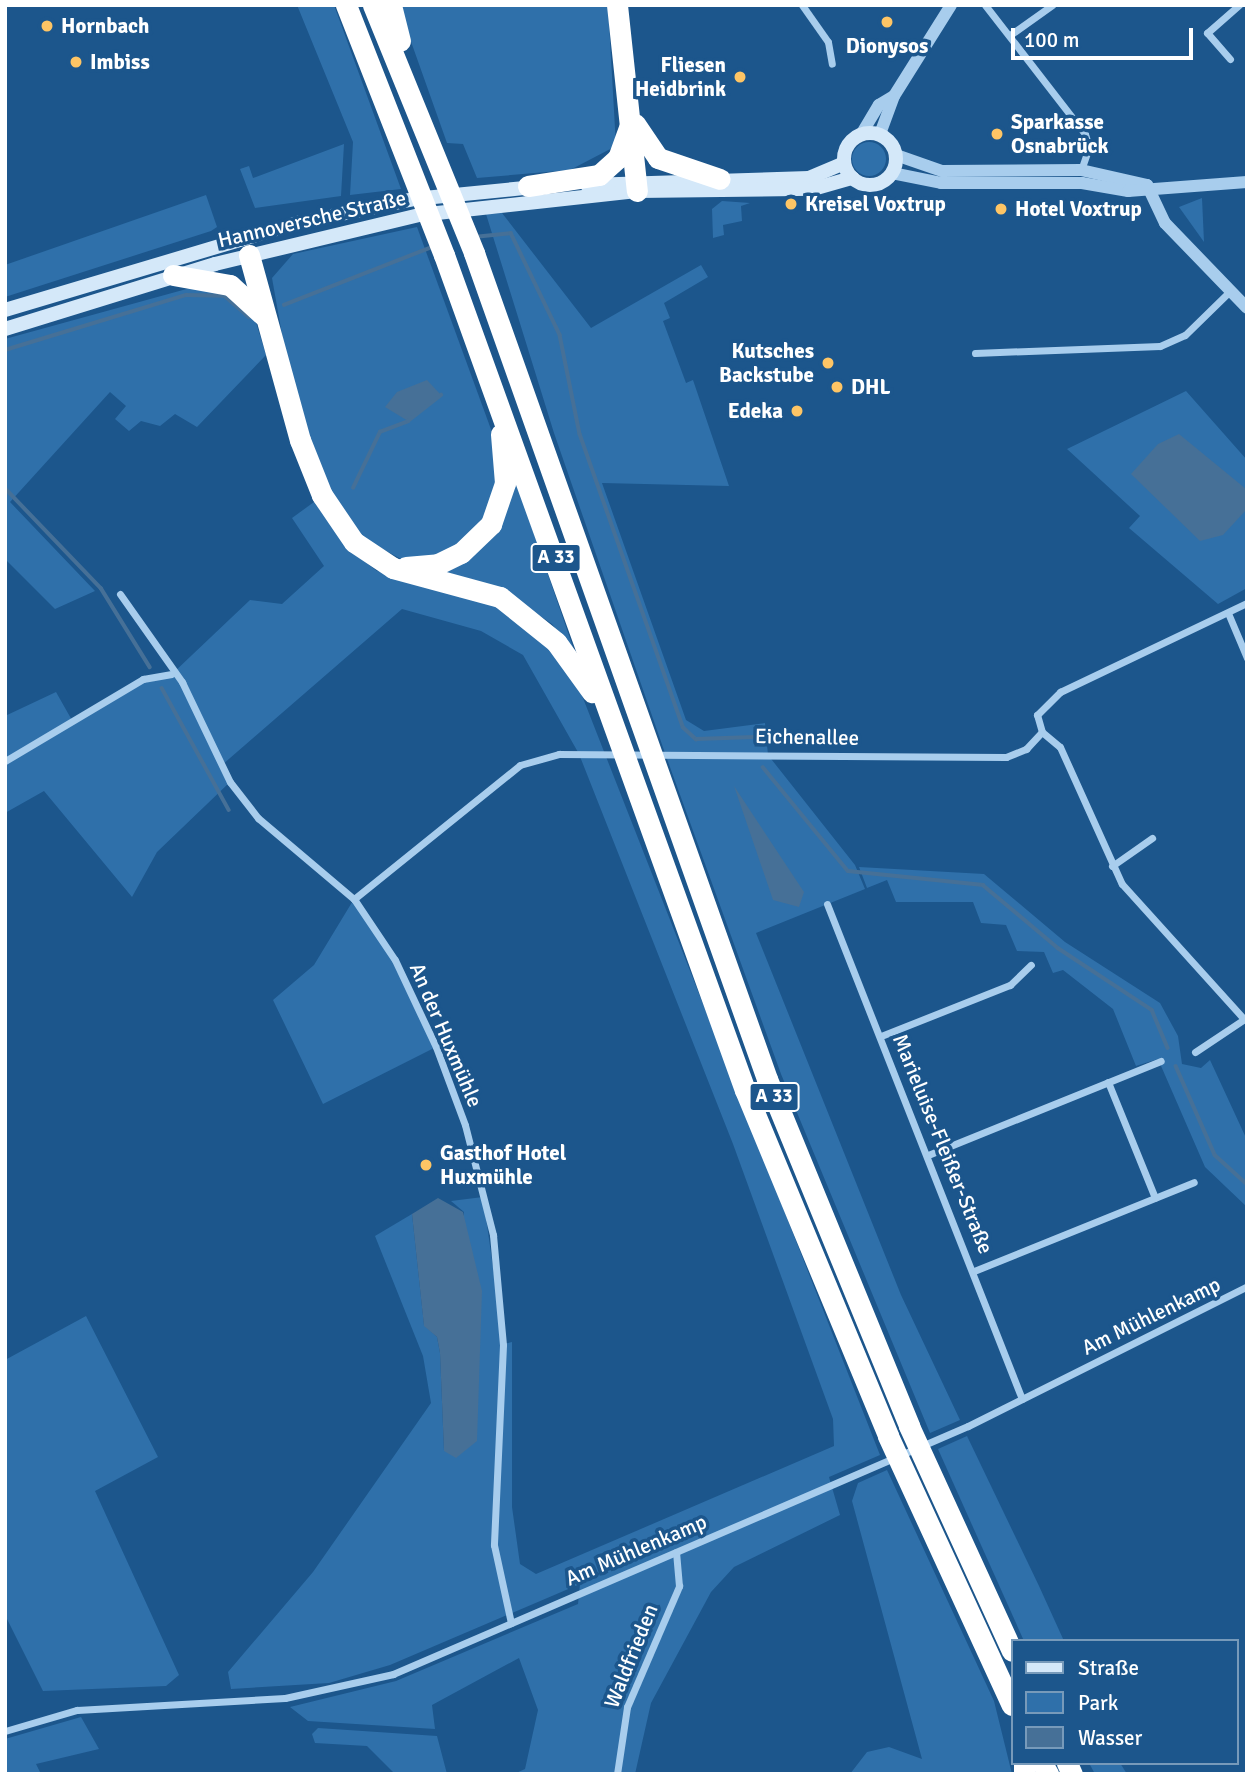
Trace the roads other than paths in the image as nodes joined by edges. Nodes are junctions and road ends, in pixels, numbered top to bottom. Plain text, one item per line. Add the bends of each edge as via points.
1 (346, 5) edge
2 (373, 5) edge
3 (391, 5) edge
4 (617, 5) edge
5 (802, 5) edge
6 (951, 5) edge
7 (985, 5) edge
8 (1052, 5) edge
9 (1239, 5) edge
10 (1010, 35) junction
11 (1230, 59) dead end
12 (832, 64) dead end
13 (894, 96) junction
14 (631, 112) junction
15 (419, 117) junction
16 (862, 133) junction
17 (880, 134) junction
18 (896, 155) junction
19 (844, 163) junction
20 (1081, 170) junction
21 (892, 173) junction
22 (720, 178) junction
23 (852, 178) junction
24 (1247, 182) edge
25 (636, 185) junction
26 (1147, 185) junction
27 (528, 186) junction
28 (247, 245) junction
29 (173, 275) junction
30 (1230, 291) junction
31 (1247, 308) edge
32 (5, 310) edge
33 (266, 318) junction
34 (5, 329) edge
35 (975, 353) dead end
36 (494, 391) junction
37 (393, 568) junction
38 (120, 594) dead end
39 (1247, 603) edge
40 (1228, 613) junction
41 (1247, 658) edge
42 (172, 674) junction
43 (1042, 732) junction
44 (614, 736) junction
45 (5, 761) edge
46 (1152, 838) dead end
47 (1112, 866) junction
48 (354, 899) junction
49 (827, 904) dead end
50 (1031, 965) dead end
51 (1246, 1018) edge
52 (881, 1036) junction
53 (1195, 1052) dead end
54 (1161, 1061) dead end
55 (1108, 1082) junction
56 (928, 1155) junction
57 (1194, 1182) dead end
58 (1155, 1198) junction
59 (974, 1271) junction
60 (1247, 1286) edge
61 (1022, 1399) junction
62 (676, 1552) junction
63 (511, 1623) junction
64 (1010, 1647) edge
65 (1009, 1698) edge
66 (5, 1731) edge
67 (617, 1774) edge

1 - 36 highway, A 33
2 - 15 highway, A 33
3 - 15 highway
4 - 14 highway
5 - 12 street via 828,42
6 - 13 street
7 - 10 street
8 - 10 street
9 - 11 street via 1208,33
10 - 20 street via 1085,134 1089,147
13 - 16 street via 880,105
13 - 17 street
14 - 22 highway via 658,158
14 - 25 highway
14 - 27 highway via 624,147 610,168
15 - 64 highway, A 33 via 474,253 642,739 767,1079 909,1426
16 - 17 main road
16 - 19 main road via 850,141
17 - 18 main road
18 - 20 street via 942,171
18 - 21 main road
19 - 22 main road via 809,178
19 - 23 main road
20 - 26 street
21 - 23 main road via 873,185
21 - 26 street via 941,183 1082,183 1128,191
22 - 25 main road
23 - 25 main road via 790,191
24 - 26 street
25 - 27 main road, Hannoversche Straße
25 - 28 main road, Hannoversche Straße
26 - 30 street via 1165,223
27 - 28 main road, Hannoversche Straße via 414,199
28 - 29 main road, Hannoversche Straße
28 - 32 main road, Hannoversche Straße
28 - 33 highway
29 - 33 highway via 230,285
29 - 34 main road, Hannoversche Straße
30 - 31 street
30 - 35 street via 1185,335 1160,346
33 - 37 highway via 322,495 354,542
36 - 37 highway via 505,483 491,524 461,553 438,564
36 - 44 highway, A 33
37 - 44 highway via 476,589 529,615 576,667
38 - 42 street, An der Huxmühle
39 - 40 street
40 - 41 street
40 - 43 street via 1060,692 1037,715
42 - 45 street via 143,679
42 - 48 street, An der Huxmühle via 182,682 230,782 258,818
43 - 47 street via 1060,747
43 - 48 street, Eichenallee via 1027,749 1006,757 559,754 520,765
44 - 65 highway, A 33 via 745,1090 908,1483
46 - 47 street
47 - 51 street
48 - 63 street, An der Huxmühle via 395,960 436,1047 465,1125 493,1235 503,1345 494,1545
49 - 52 street, Marieluise-Fleißer-Straße
50 - 52 street via 1010,985
51 - 53 street
52 - 56 street, Marieluise-Fleißer-Straße
54 - 55 street
55 - 56 street
55 - 58 street
56 - 59 street, Marieluise-Fleißer-Straße
57 - 58 street
58 - 59 street
59 - 61 street, Marieluise-Fleißer-Straße
60 - 61 street, Am Mühlenkamp
61 - 62 street, Am Mühlenkamp
62 - 63 street, Am Mühlenkamp
62 - 67 street, Waldfrieden via 679,1586 627,1707
63 - 66 street, Am Mühlenkamp via 393,1674 334,1690 77,1710

